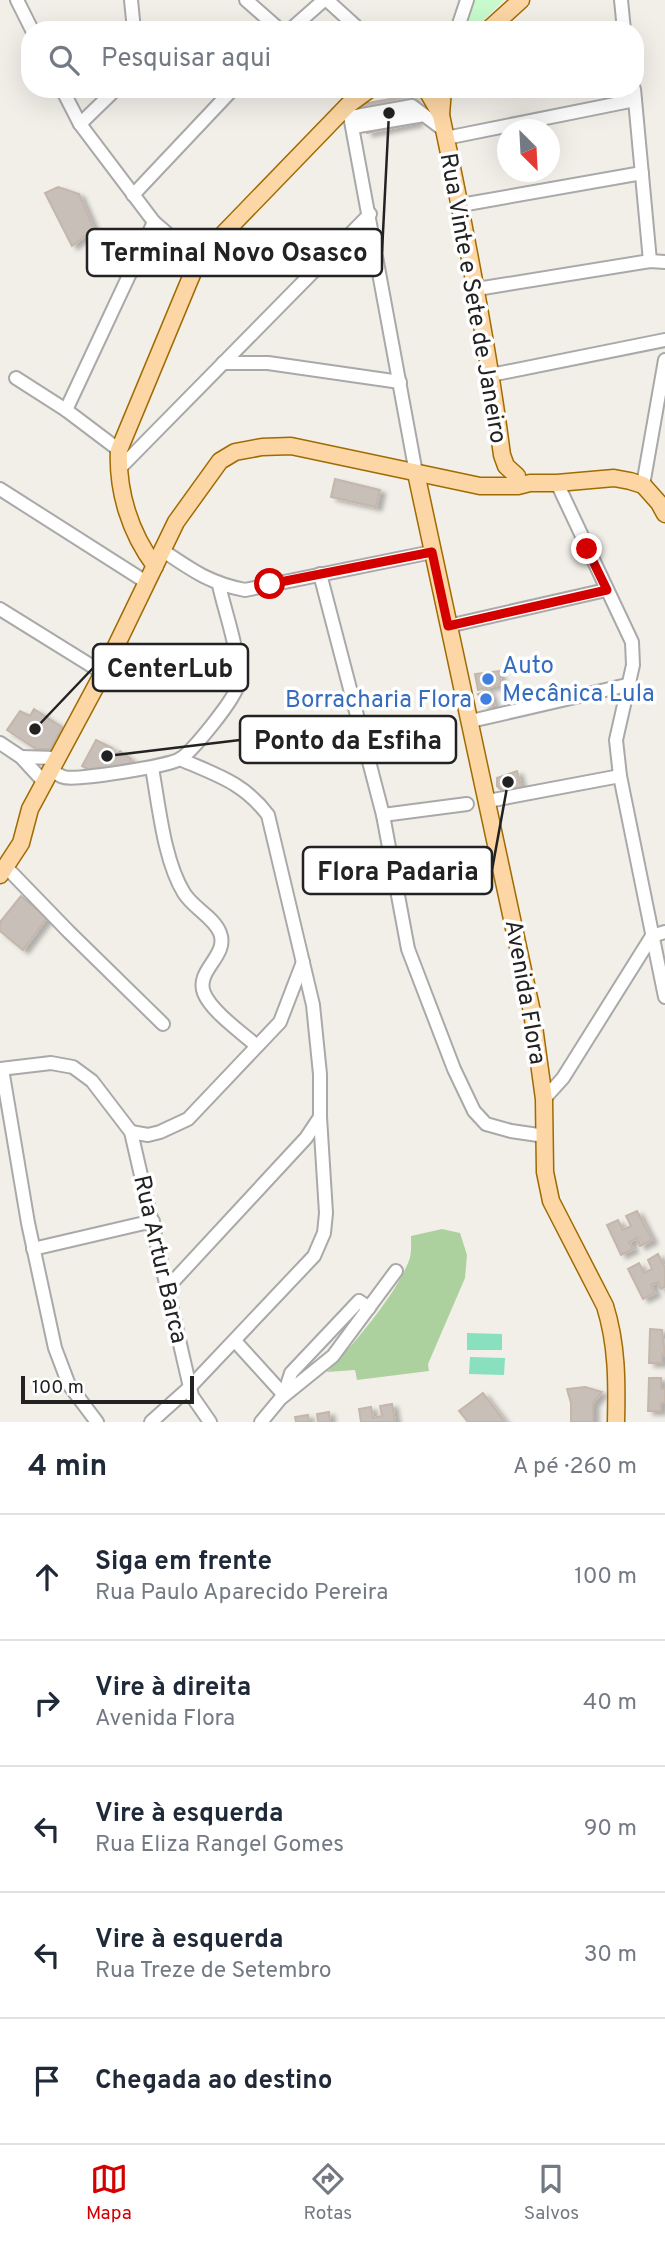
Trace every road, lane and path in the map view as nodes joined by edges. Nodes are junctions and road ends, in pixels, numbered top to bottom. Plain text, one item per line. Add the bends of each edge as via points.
1 (18, 0) edge
2 (131, 0) edge
3 (246, 0) edge
4 (325, 0) edge
5 (467, 0) edge
6 (521, 0) edge
7 (621, 0) edge
8 (28, 21) edge
9 (133, 21) edge
10 (270, 21) edge
11 (300, 21) edge
12 (350, 21) edge
13 (460, 21) edge
14 (498, 21) edge
15 (624, 21) edge
16 (67, 98) edge
17 (107, 98) edge
18 (225, 98) edge
19 (362, 98) edge
20 (430, 98) edge
21 (443, 98) edge
22 (612, 98) edge
23 (634, 98) edge
24 (351, 116) junction
25 (80, 124) junction
26 (444, 128) junction
27 (642, 173) junction
28 (133, 195) junction
29 (460, 205) junction
30 (370, 214) junction
31 (154, 222) junction
32 (198, 260) junction
33 (650, 261) junction
34 (665, 262) edge
35 (477, 289) junction
36 (665, 340) edge
37 (665, 360) edge
38 (223, 363) junction
39 (491, 375) junction
40 (16, 378) dead end
41 (400, 382) junction
42 (66, 410) junction
43 (119, 450) junction
44 (502, 455) junction
45 (118, 470) junction
46 (416, 473) junction
47 (523, 480) junction
48 (486, 481) junction
49 (557, 483) junction
50 (643, 485) junction
51 (0, 489) edge
52 (665, 514) edge
53 (162, 550) junction
54 (432, 552) junction
55 (155, 566) junction
56 (320, 573) junction
57 (146, 582) junction
58 (219, 585) junction
59 (607, 590) junction
60 (0, 609) edge
61 (448, 626) junction
62 (103, 673) junction
63 (627, 685) junction
64 (471, 721) junction
65 (0, 743) edge
66 (21, 757) junction
67 (180, 759) junction
68 (152, 768) junction
69 (50, 770) junction
70 (620, 776) junction
71 (488, 801) junction
72 (467, 804) dead end
73 (383, 816) junction
74 (3, 871) edge
75 (665, 932) edge
76 (652, 936) junction
77 (303, 962) junction
78 (665, 997) edge
79 (163, 1024) dead end
80 (257, 1046) junction
81 (1, 1069) edge
82 (544, 1099) junction
83 (320, 1116) junction
84 (131, 1132) junction
85 (545, 1136) junction
86 (153, 1221) junction
87 (33, 1249) junction
88 (396, 1271) dead end
89 (168, 1287) junction
90 (369, 1308) junction
91 (235, 1340) junction
92 (190, 1387) junction
93 (284, 1395) junction
94 (97, 1422) edge
95 (151, 1422) edge
96 (210, 1422) edge
97 (261, 1422) edge
98 (616, 1422) edge

1 - 8 street
2 - 9 street
3 - 10 street
4 - 11 street
4 - 12 street
5 - 13 street
6 - 14 main road
7 - 15 street
16 - 25 street
17 - 25 street
18 - 28 street
19 - 24 main road
20 - 26 main road, Rua Vinte e Sete de Janeiro
21 - 26 main road, Rua Vinte e Sete de Janeiro
22 - 26 street
23 - 27 street
24 - 26 street via 412,106
24 - 30 street
24 - 32 main road
25 - 28 street
26 - 29 main road, Rua Vinte e Sete de Janeiro
27 - 29 street
27 - 33 street
28 - 31 street
29 - 35 main road, Rua Vinte e Sete de Janeiro
30 - 38 street
30 - 41 street
31 - 32 street
31 - 42 street
32 - 43 main road
33 - 34 street
33 - 35 street
35 - 39 main road, Rua Vinte e Sete de Janeiro
36 - 39 street
37 - 50 street
38 - 41 street via 268,363
38 - 45 street
39 - 44 main road, Rua Vinte e Sete de Janeiro
40 - 42 street
41 - 46 street
42 - 43 street
43 - 45 main road
44 - 47 main road, Rua Vinte e Sete de Janeiro via 506,466
44 - 48 main road
45 - 55 main road via 131,527
46 - 48 main road
46 - 53 main road via 290,446 235,452 220,461 176,522
46 - 54 main road, Avenida Flora
47 - 48 main road
47 - 49 main road
49 - 50 main road via 614,478
49 - 59 street
50 - 52 main road
51 - 57 street
53 - 55 main road
53 - 58 street
54 - 56 street
54 - 61 main road, Avenida Flora
55 - 57 main road
56 - 58 street via 245,590
56 - 73 street
57 - 62 main road
58 - 67 street via 238,686 231,701
59 - 61 street
59 - 63 street via 632,642 633,665
60 - 62 street
61 - 64 main road, Avenida Flora
62 - 69 main road
63 - 64 street
63 - 70 street via 616,740
64 - 71 main road, Avenida Flora
65 - 66 street
66 - 69 street
66 - 69 street
67 - 68 street
67 - 77 street via 240,786 268,815
68 - 69 street via 65,778
68 - 80 street via 179,884 221,939 204,976 204,995
69 - 74 main road via 30,808 20,843
70 - 71 street
70 - 76 street
71 - 82 main road, Avenida Flora via 532,1012
72 - 73 street
73 - 85 street via 408,950 474,1111 486,1124
74 - 79 street
75 - 76 street
76 - 78 street
76 - 82 street via 563,1078
77 - 80 street via 280,1022
77 - 83 street via 313,1005
80 - 84 street via 188,1119 148,1135
81 - 84 street via 51,1063 73,1067 92,1081
81 - 87 street
82 - 85 main road, Avenida Flora
83 - 89 street via 306,1139
83 - 91 street via 324,1233 314,1256
84 - 86 street, Rua Artur Barca
85 - 98 main road, Avenida Flora via 551,1201 609,1319 617,1365
86 - 87 street
86 - 89 street, Rua Artur Barca
87 - 94 street via 60,1366
88 - 90 street
89 - 92 street, Rua Artur Barca
90 - 93 street via 333,1356
90 - 93 street via 359,1301 291,1373
91 - 92 street
91 - 93 street
92 - 95 street
92 - 96 street, Rua Artur Barca
93 - 97 street

